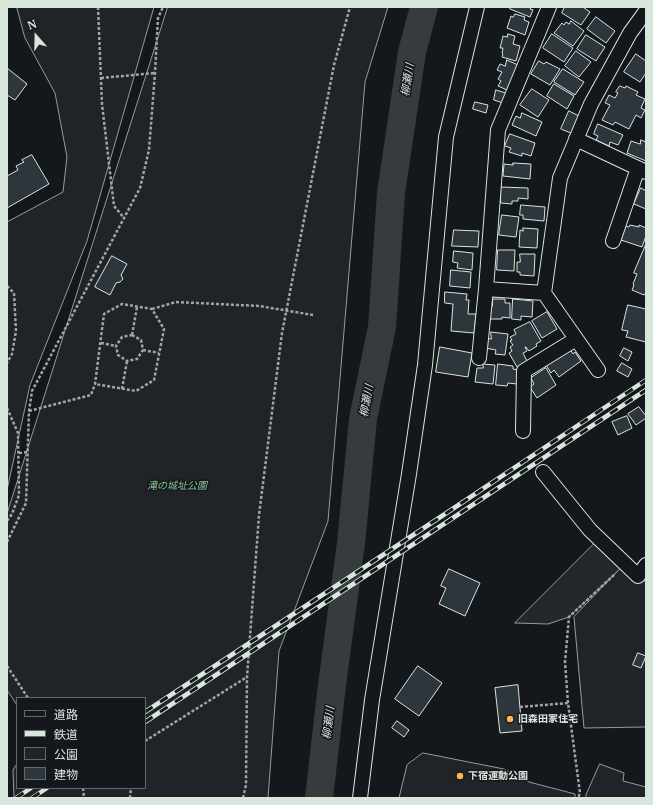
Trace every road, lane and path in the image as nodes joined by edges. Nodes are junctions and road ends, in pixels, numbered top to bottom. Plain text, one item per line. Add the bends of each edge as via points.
1 (98, 7) edge
2 (162, 7) edge
3 (350, 7) edge
4 (477, 7) edge
5 (549, 7) edge
6 (646, 11) edge
7 (155, 72) junction
8 (101, 78) junction
9 (576, 139) junction
10 (642, 170) edge
11 (124, 219) junction
12 (613, 241) dead end
13 (7, 286) edge
14 (486, 289) junction
15 (544, 293) junction
16 (137, 306) junction
17 (152, 309) junction
18 (287, 311) junction
19 (312, 315) dead end
20 (132, 335) junction
21 (576, 339) junction
22 (100, 343) junction
23 (116, 346) junction
24 (143, 350) junction
25 (159, 353) junction
26 (479, 358) dead end
27 (127, 361) junction
28 (7, 363) edge
29 (598, 370) dead end
30 (95, 384) junction
31 (122, 389) junction
32 (7, 408) edge
33 (30, 411) junction
34 (524, 431) dead end
35 (28, 452) junction
36 (19, 453) junction
37 (543, 472) dead end
38 (7, 521) edge
39 (7, 542) edge
40 (625, 564) junction
41 (643, 575) edge
42 (7, 667) edge
43 (247, 677) junction
44 (27, 697) edge
45 (568, 703) junction
46 (520, 708) dead end
47 (146, 740) edge
48 (243, 798) edge
49 (360, 798) edge
50 (578, 798) edge

1 - 8 path
2 - 7 path via 158,18
3 - 18 path via 334,65
4 - 49 street via 446,137 425,364 372,700
5 - 14 street via 498,130
6 - 9 street via 630,33 591,104
7 - 8 path
7 - 11 path via 149,150 140,188
8 - 11 path via 114,206
9 - 10 street
9 - 15 street via 560,178
10 - 12 street
11 - 33 path via 32,391
13 - 28 path via 14,293 16,331 12,354
14 - 15 street
14 - 26 street
15 - 21 street
16 - 17 path
16 - 20 path
16 - 22 path via 122,304 104,314
17 - 18 path via 176,302 260,306
17 - 25 path via 164,329
18 - 19 path
18 - 43 path via 259,515
20 - 23 path via 122,337
20 - 24 path via 140,340
21 - 29 street
21 - 34 street via 524,370
22 - 23 path
22 - 30 path
23 - 27 path via 118,356
24 - 25 path
24 - 27 path via 137,359
25 - 31 path via 154,380 136,391
27 - 31 path
30 - 31 path
30 - 33 path via 91,395
32 - 36 path via 18,433
33 - 35 path
35 - 36 path
35 - 39 path via 26,503
36 - 38 path via 19,495
37 - 40 street via 590,530
40 - 41 street
40 - 45 path via 569,617 565,662
42 - 44 path
43 - 47 path
43 - 48 path via 246,785
45 - 46 path
45 - 50 path via 580,793

